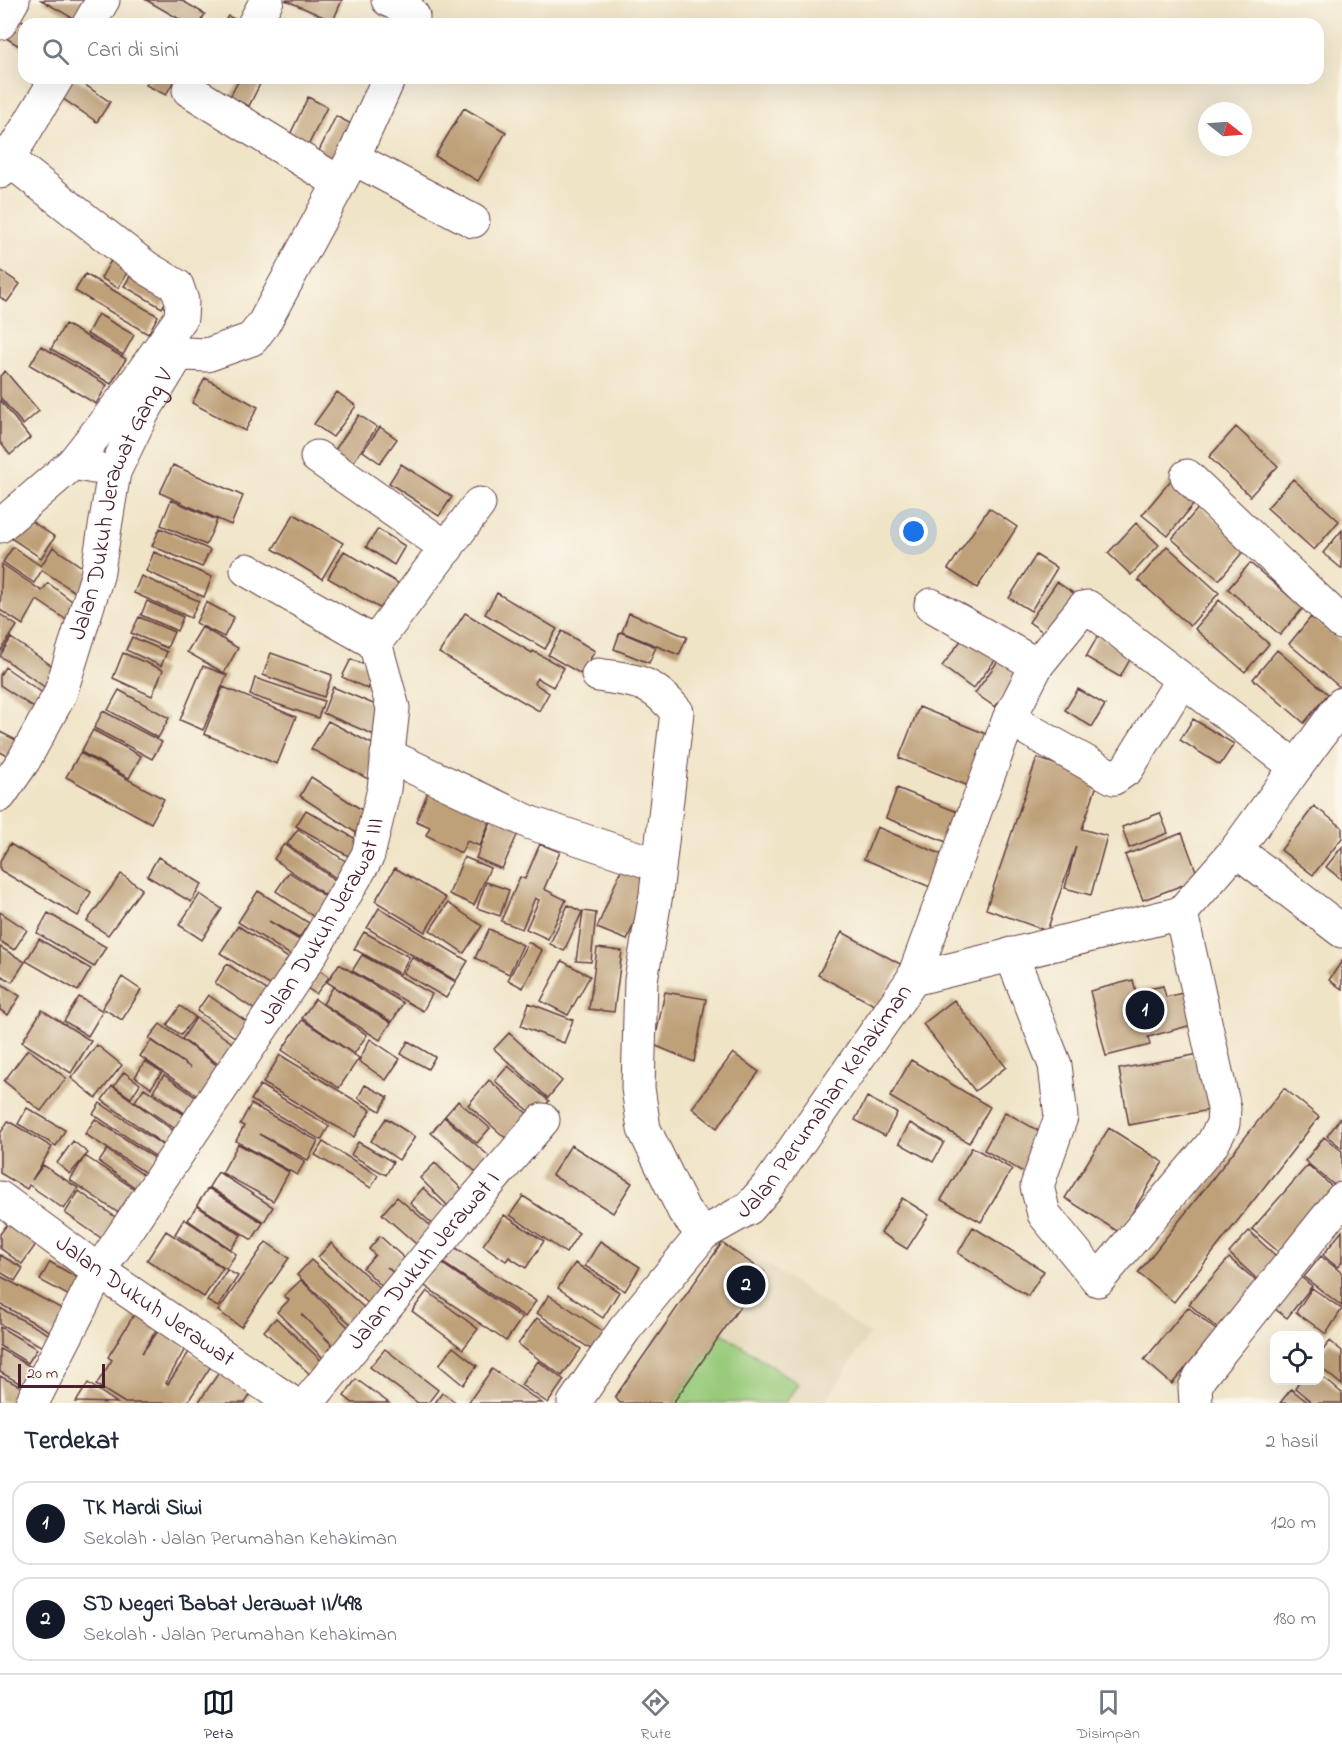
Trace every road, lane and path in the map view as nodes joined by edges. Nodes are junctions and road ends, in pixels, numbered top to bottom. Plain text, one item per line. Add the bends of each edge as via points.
1 (13, 0) edge
2 (104, 0) edge
3 (267, 0) edge
4 (388, 0) edge
5 (93, 18) edge
6 (257, 18) edge
7 (413, 18) edge
8 (0, 23) edge
9 (53, 84) edge
10 (386, 84) edge
11 (189, 90) dead end
12 (3, 161) edge
13 (346, 170) junction
14 (473, 221) dead end
15 (164, 357) junction
16 (317, 457) dead end
17 (73, 463) junction
18 (114, 472) junction
19 (1187, 476) dead end
20 (479, 504) dead end
21 (0, 526) edge
22 (447, 548) junction
23 (247, 570) dead end
24 (931, 605) dead end
25 (1342, 623) edge
26 (375, 643) junction
27 (1037, 665) junction
28 (598, 675) dead end
29 (1182, 680) junction
30 (1342, 704) edge
31 (1009, 719) junction
32 (387, 755) junction
33 (1296, 767) junction
34 (0, 795) edge
35 (1236, 850) junction
36 (658, 866) junction
37 (1181, 913) junction
38 (1342, 931) edge
39 (1011, 954) junction
40 (913, 979) junction
41 (543, 1120) dead end
42 (0, 1198) edge
43 (1342, 1199) edge
44 (704, 1234) junction
45 (99, 1271) junction
46 (32, 1403) edge
47 (292, 1403) edge
48 (307, 1403) edge
49 (574, 1403) edge
50 (1196, 1403) edge

1 - 8 street
2 - 5 street
3 - 6 street
4 - 7 street via 408,9
9 - 12 street
10 - 13 street, Jalan Dukuh Jerawat Gang V
11 - 13 street
12 - 15 street via 177,286 182,301 181,318
13 - 14 street
13 - 15 street, Jalan Dukuh Jerawat Gang V via 252,339 207,355
15 - 17 street via 125,397
15 - 18 street, Jalan Dukuh Jerawat Gang V
16 - 22 street
17 - 18 street
17 - 21 street
18 - 34 street, Jalan Dukuh Jerawat Gang V via 97,576 60,694
19 - 25 street
20 - 22 street
22 - 26 street
23 - 26 street
24 - 27 street
26 - 32 street, Jalan Dukuh Jerawat III via 393,708
27 - 29 street via 1083,608 1088,607
27 - 31 street
28 - 36 street via 639,682 661,692 677,711
29 - 31 street via 1127,769 1114,778
29 - 33 street
30 - 33 street
31 - 40 street
32 - 36 street via 531,823
32 - 45 street, Jalan Dukuh Jerawat III via 384,789 368,855 309,957
33 - 35 street
35 - 37 street
35 - 38 street
36 - 44 street via 641,980 638,1088 644,1129 684,1211
37 - 39 street, Jalan Perumahan Kehakiman
37 - 39 street via 1224,1108 1223,1124 1213,1143 1098,1280 1044,1214 1037,1186 1061,1117 1056,1075
39 - 40 street, Jalan Perumahan Kehakiman
40 - 44 street, Jalan Perumahan Kehakiman via 769,1185 749,1208
41 - 48 street, Jalan Dukuh Jerawat I
42 - 45 street, Jalan Dukuh Jerawat
43 - 50 street via 1200,1377 1195,1388
44 - 49 street, Jalan Perumahan Kehakiman via 624,1330
45 - 46 street, Jalan Dukuh Jerawat III
45 - 47 street, Jalan Dukuh Jerawat

